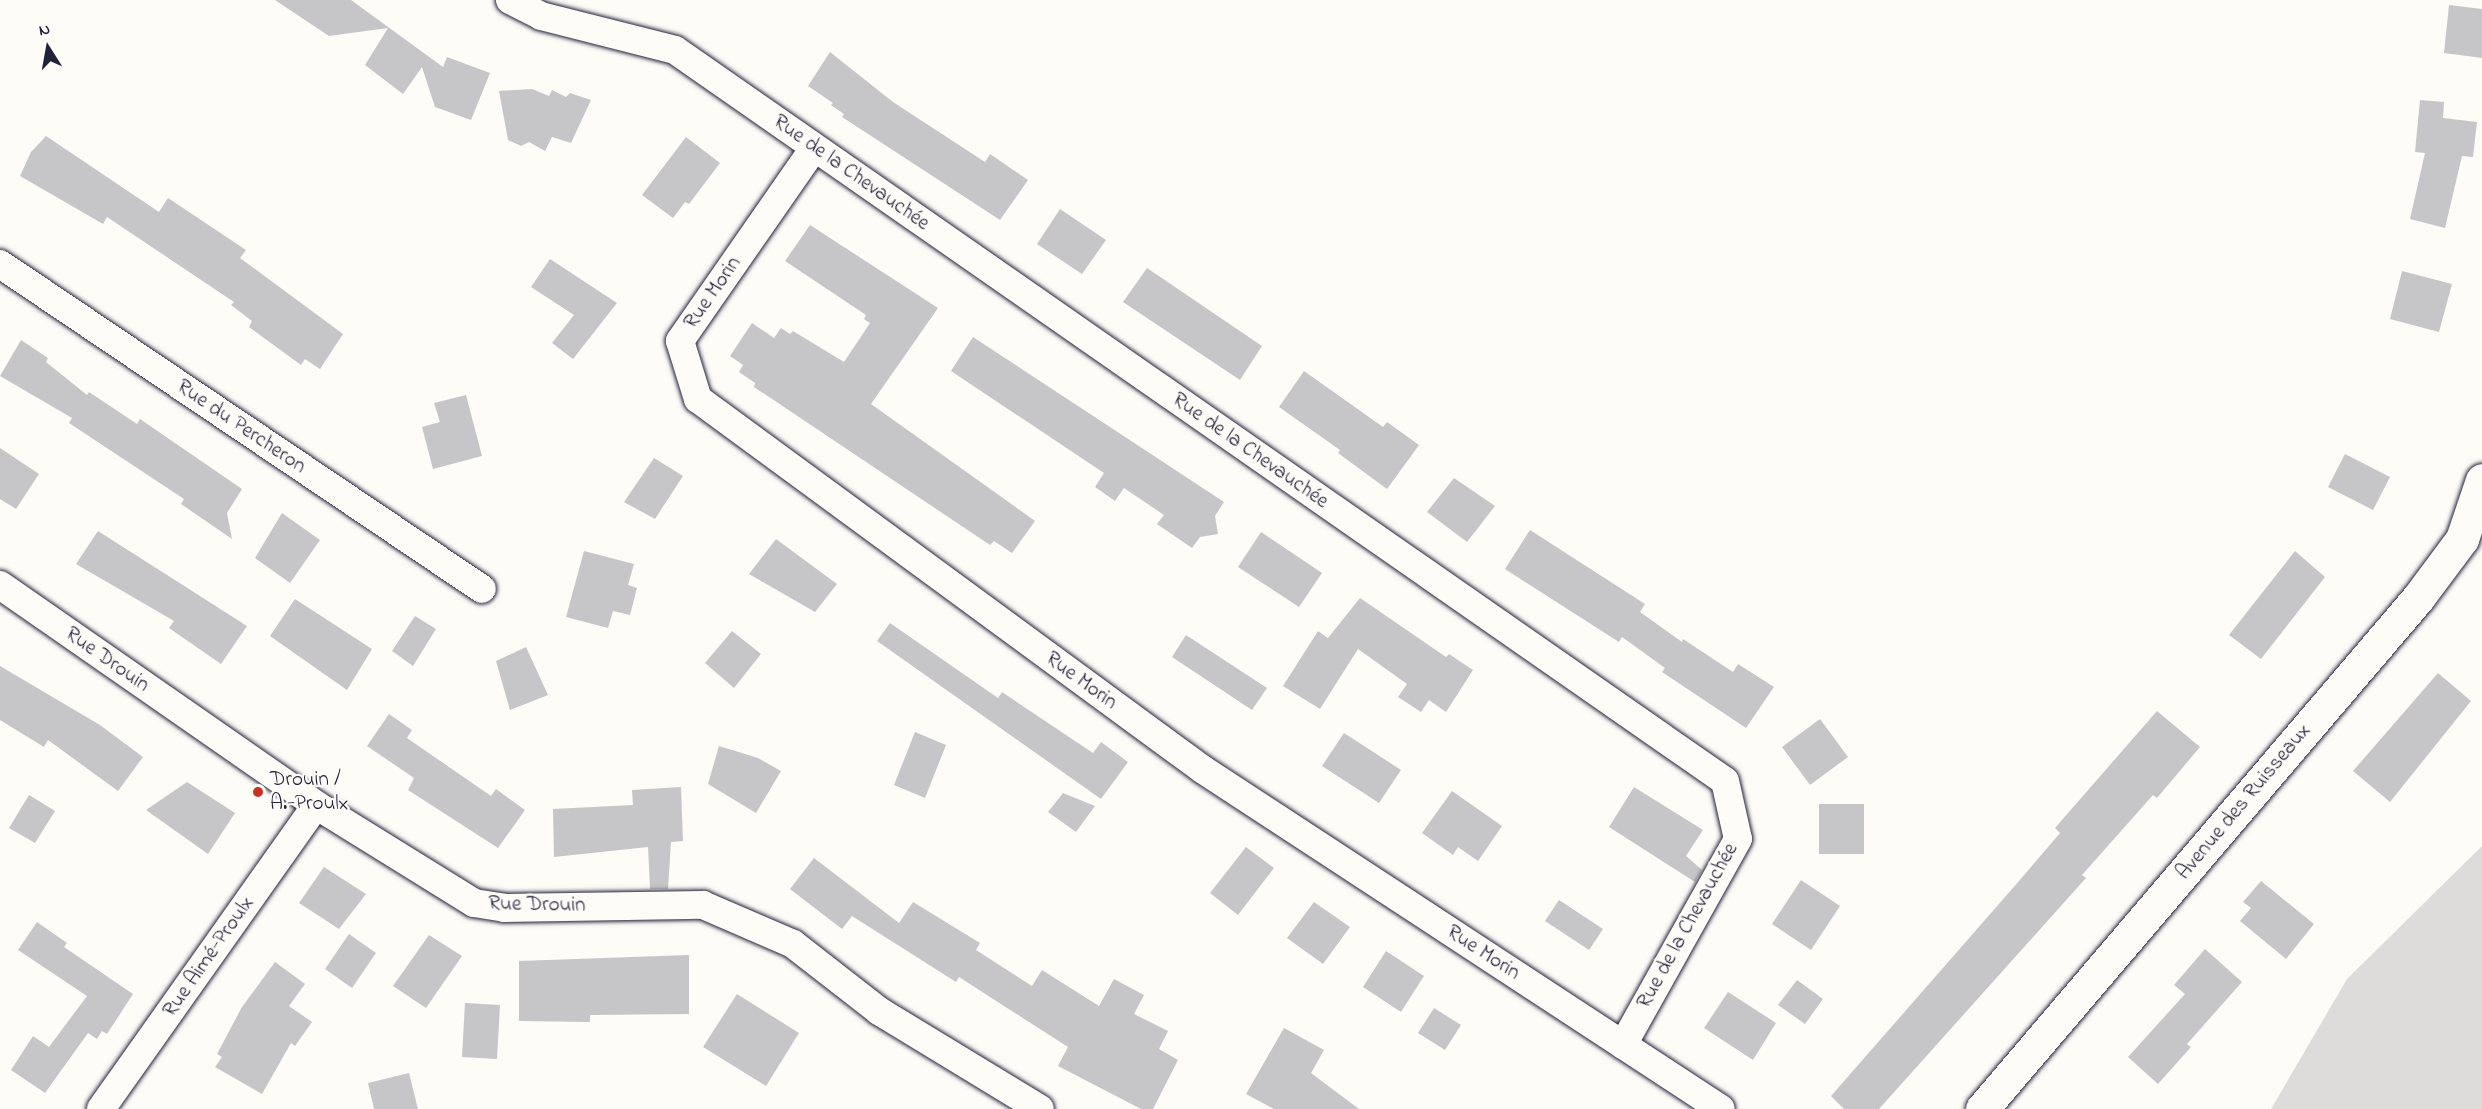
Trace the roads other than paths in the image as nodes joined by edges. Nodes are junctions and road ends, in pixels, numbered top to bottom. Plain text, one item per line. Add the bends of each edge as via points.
1 (510, 0) edge
2 (814, 148) junction
3 (0, 264) edge
4 (2482, 480) edge
5 (0, 585) edge
6 (482, 590) dead end
7 (316, 806) junction
8 (1623, 1045) junction
9 (101, 1109) edge
10 (1040, 1109) edge
11 (1721, 1109) edge
12 (1982, 1109) edge

1 - 2 street, Rue de la Chevauchée via 541,16 675,50
2 - 8 street, Rue de la Chevauchée via 1725,781 1738,839
2 - 8 street, Rue Morin via 680,341 698,399 1202,769
3 - 6 street, Rue du Percheron
4 - 12 street, Avenue des Ruisseaux via 2462,539 2418,598
5 - 7 street, Rue Drouin
7 - 9 street, Rue Aimé-Proulx
7 - 10 street, Rue Drouin via 474,903 504,908 703,905 793,944 879,1011
8 - 11 street, Rue Morin

